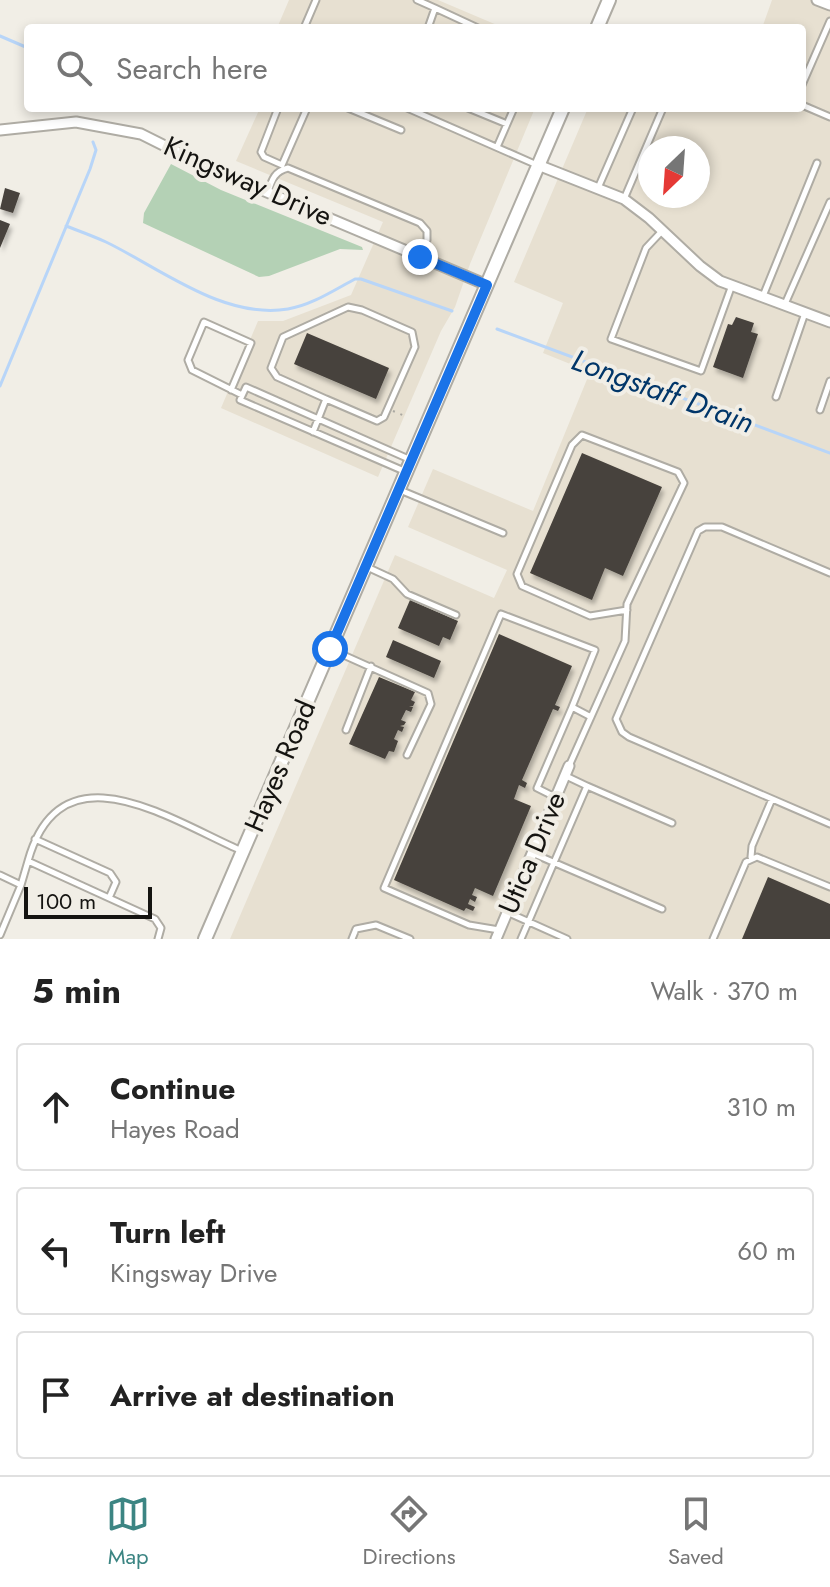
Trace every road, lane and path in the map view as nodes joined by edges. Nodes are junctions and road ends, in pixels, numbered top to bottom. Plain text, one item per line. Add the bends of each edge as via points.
1 (316, 0) edge
2 (417, 0) edge
3 (609, 0) edge
4 (817, 0) edge
5 (830, 5) edge
6 (435, 8) junction
7 (830, 21) edge
8 (306, 24) edge
9 (429, 24) edge
10 (469, 24) edge
11 (599, 24) edge
12 (806, 76) edge
13 (806, 107) edge
14 (276, 112) edge
15 (305, 112) edge
16 (358, 112) edge
17 (416, 112) edge
18 (478, 112) edge
19 (512, 112) edge
20 (561, 112) edge
21 (631, 112) edge
22 (661, 112) edge
23 (830, 117) edge
24 (507, 124) junction
25 (0, 130) edge
26 (401, 130) dead end
27 (497, 147) junction
28 (817, 163) dead end
29 (538, 165) junction
30 (281, 167) junction
31 (598, 188) junction
32 (267, 192) junction
33 (624, 199) junction
34 (830, 202) edge
35 (662, 231) junction
36 (420, 257) junction
37 (487, 285) junction
38 (735, 286) junction
39 (763, 296) junction
40 (785, 304) junction
41 (806, 312) junction
42 (830, 322) edge
43 (830, 381) edge
44 (231, 390) junction
45 (242, 395) junction
46 (776, 397) dead end
47 (326, 399) junction
48 (388, 409) junction
49 (820, 410) dead end
50 (407, 417) dead end
51 (319, 418) junction
52 (313, 432) junction
53 (409, 466) junction
54 (399, 490) junction
55 (503, 533) dead end
56 (366, 566) junction
57 (830, 573) edge
58 (627, 610) junction
59 (456, 615) dead end
60 (330, 649) junction
61 (371, 666) junction
62 (572, 707) junction
63 (591, 717) junction
64 (346, 730) dead end
65 (407, 755) dead end
66 (567, 771) junction
67 (587, 786) junction
68 (556, 797) junction
69 (772, 799) junction
70 (672, 823) dead end
71 (830, 824) edge
72 (35, 839) junction
73 (243, 852) junction
74 (532, 853) junction
75 (751, 857) junction
76 (28, 861) junction
77 (554, 862) junction
78 (0, 875) edge
79 (21, 885) junction
80 (830, 887) edge
81 (109, 898) junction
82 (662, 909) dead end
83 (507, 912) junction
84 (528, 922) junction
85 (0, 935) edge
86 (497, 935) edge
87 (158, 939) edge
88 (205, 939) edge
89 (352, 939) edge
90 (410, 939) edge
91 (521, 939) edge
92 (567, 939) edge
93 (713, 939) edge

1 - 8 lane
2 - 6 lane
3 - 11 main road
4 - 5 street
6 - 9 lane
6 - 10 lane
7 - 12 lane
13 - 23 lane
14 - 30 lane via 261,152
15 - 30 lane
16 - 26 lane
17 - 27 lane
18 - 24 lane
19 - 24 lane
20 - 29 main road, Hayes Road
21 - 31 lane
22 - 33 lane
24 - 27 lane
25 - 32 street, Kingsway Drive via 76,122 141,134
27 - 29 lane
28 - 39 lane
29 - 31 street
29 - 37 main road, Hayes Road
30 - 32 lane
30 - 36 lane via 420,223 427,240
31 - 33 street
32 - 36 street, Kingsway Drive
33 - 35 street
34 - 40 lane
35 - 38 street via 700,266
35 - 38 lane via 646,248 611,339 701,371
36 - 37 street, Kingsway Drive
37 - 53 main road, Hayes Road
38 - 39 street
39 - 40 street
40 - 41 street
41 - 42 street
41 - 46 lane
43 - 49 lane
44 - 44 lane via 192,370 188,360 204,322 251,343
44 - 45 lane
45 - 51 lane via 246,387
45 - 52 lane via 240,400
47 - 48 lane via 377,421
47 - 48 lane via 277,377 271,368 283,337 348,307 412,332 415,347
47 - 51 lane
48 - 50 path
51 - 52 lane
51 - 53 lane
52 - 53 lane
53 - 54 main road, Hayes Road
54 - 55 lane
54 - 56 main road, Hayes Road
56 - 59 lane via 393,579 407,594
56 - 60 main road, Hayes Road
57 - 69 lane via 722,527 698,531 616,719 629,737
58 - 58 lane via 684,483 678,472 582,435 572,445 517,574 522,586 590,616
58 - 63 lane via 625,641
60 - 61 lane
60 - 73 main road, Hayes Road
61 - 64 lane
61 - 65 lane via 428,693 431,704
62 - 63 lane
62 - 68 lane via 537,788
62 - 86 lane via 595,650 501,614 384,888
63 - 66 lane
66 - 67 lane
66 - 68 street, Utica Drive
67 - 70 lane
67 - 77 lane
68 - 74 street, Utica Drive
69 - 71 lane
69 - 75 lane
72 - 73 lane via 68,804 108,796
72 - 76 lane
72 - 81 lane via 110,873 116,882
73 - 88 main road, Hayes Road
74 - 77 lane
74 - 83 street, Utica Drive
75 - 80 lane
75 - 93 lane
76 - 79 lane
76 - 81 lane
77 - 82 lane
77 - 84 lane
78 - 79 lane
79 - 85 lane
81 - 87 lane via 155,919 161,928
83 - 84 lane
83 - 86 street, Utica Drive
84 - 91 lane
84 - 92 lane
89 - 90 lane via 356,929 376,925

